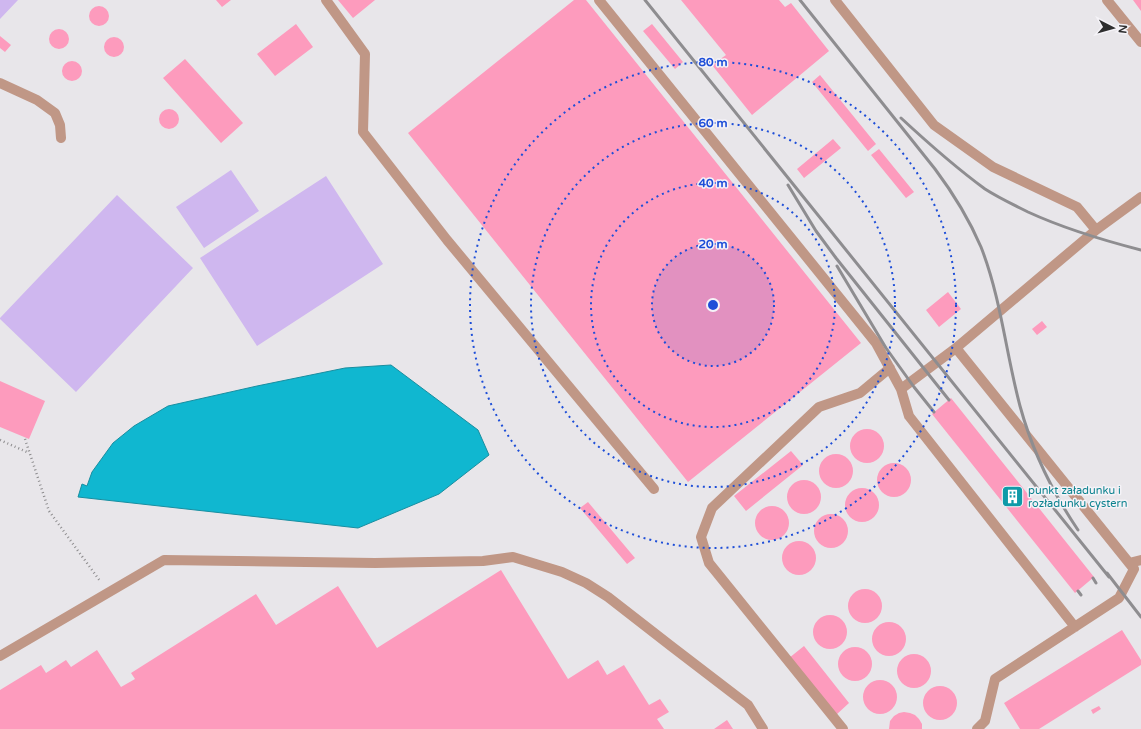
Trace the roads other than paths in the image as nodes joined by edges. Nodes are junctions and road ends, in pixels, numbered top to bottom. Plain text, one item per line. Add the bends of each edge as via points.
1 (326, 0) edge
2 (599, 0) edge
3 (835, 0) edge
4 (1107, 0) edge
5 (1141, 42) edge
6 (0, 83) edge
7 (61, 138) dead end
8 (1141, 196) edge
9 (1096, 230) junction
10 (956, 348) junction
11 (890, 368) junction
12 (901, 389) junction
13 (654, 489) dead end
14 (1141, 560) edge
15 (1129, 563) junction
16 (1075, 627) junction
17 (0, 656) edge
18 (763, 729) edge
19 (843, 729) edge
20 (977, 729) edge

1 - 13 lane via 365,54 362,132 447,240
2 - 11 lane via 876,343
3 - 9 lane via 934,125 993,167 1077,207
4 - 5 lane
6 - 7 lane via 37,100 55,113 60,125
8 - 9 lane
9 - 10 lane
10 - 12 lane
10 - 15 lane
11 - 12 lane
11 - 19 lane via 860,393 819,407 712,508 701,537 709,563
12 - 16 lane via 909,416
14 - 15 lane
15 - 16 lane via 1134,569 1119,598
16 - 20 lane via 995,679 986,721
17 - 18 lane via 164,560 375,563 513,557 562,572 608,597 748,705

